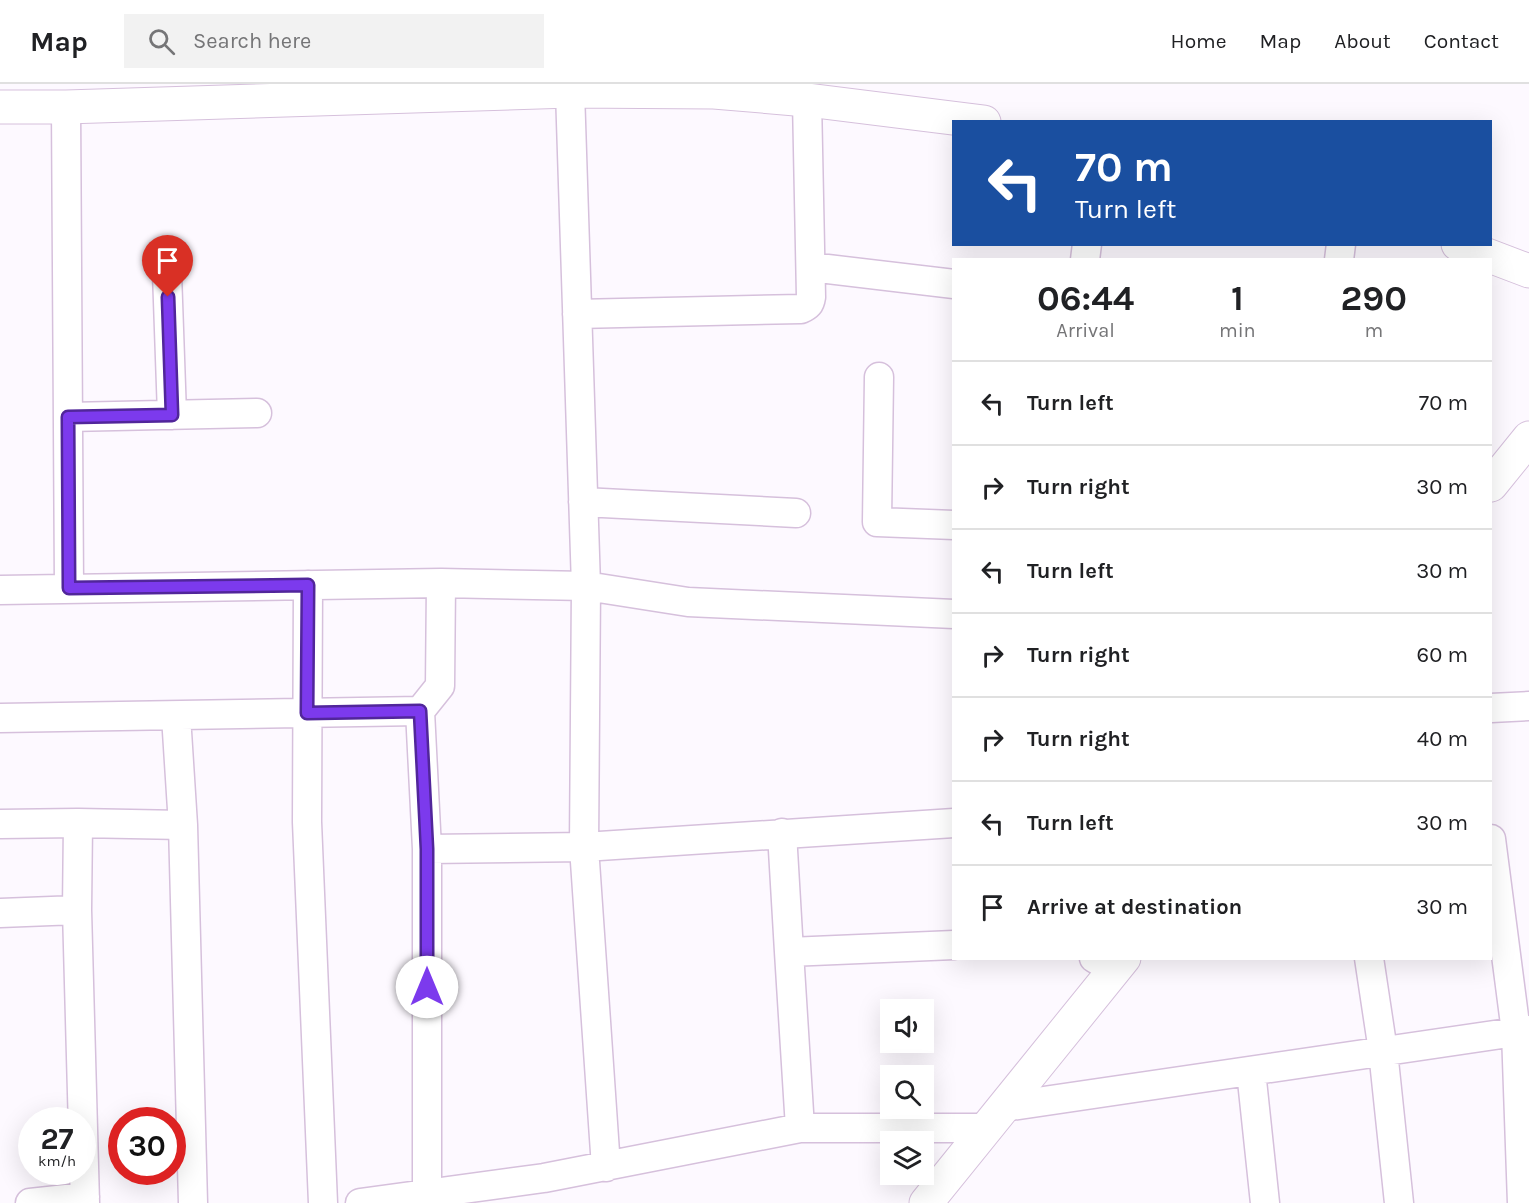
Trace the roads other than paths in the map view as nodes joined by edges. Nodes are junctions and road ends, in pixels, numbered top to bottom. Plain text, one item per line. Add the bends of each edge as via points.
1 (570, 92) junction
2 (212, 93) edge
3 (807, 100) junction
4 (0, 107) edge
5 (66, 107) junction
6 (968, 120) edge
7 (1463, 246) edge
8 (811, 267) junction
9 (1529, 271) edge
10 (167, 273) dead end
11 (952, 284) edge
12 (577, 314) junction
13 (879, 377) dead end
14 (257, 413) dead end
15 (172, 415) junction
16 (68, 417) junction
17 (1529, 438) edge
18 (1492, 484) edge
19 (583, 502) junction
20 (796, 513) dead end
21 (952, 525) edge
22 (441, 583) junction
23 (308, 585) junction
24 (586, 586) junction
25 (69, 588) junction
26 (0, 590) edge
27 (952, 614) edge
28 (1529, 706) edge
29 (1492, 708) edge
30 (420, 711) junction
31 (307, 713) junction
32 (176, 716) junction
33 (0, 718) edge
34 (952, 823) edge
35 (0, 824) edge
36 (78, 824) junction
37 (183, 825) junction
38 (782, 833) junction
39 (1492, 845) edge
40 (584, 847) junction
41 (427, 849) junction
42 (77, 910) junction
43 (0, 913) edge
44 (952, 945) edge
45 (789, 952) junction
46 (1370, 960) edge
47 (1110, 962) edge
48 (1522, 1031) edge
49 (1383, 1051) junction
50 (1251, 1071) junction
51 (995, 1117) junction
52 (800, 1128) junction
53 (606, 1167) junction
54 (427, 1194) junction
55 (85, 1200) edge
56 (30, 1203) edge
57 (193, 1203) edge
58 (323, 1203) edge
59 (360, 1203) edge
60 (926, 1203) edge
61 (1265, 1203) edge
62 (1399, 1203) edge
63 (1522, 1203) edge

1 - 2 street
1 - 3 street via 714,92
1 - 12 street
2 - 5 street
3 - 6 street
3 - 8 street
4 - 5 street
5 - 16 street
7 - 9 street
8 - 11 street
8 - 12 street via 810,303 801,309
10 - 15 street
12 - 19 street
13 - 21 street via 876,522
14 - 15 street
15 - 16 street
16 - 25 street
17 - 18 street
19 - 20 street
19 - 24 street
22 - 23 street
22 - 24 street
22 - 30 street via 440,686
23 - 25 street
23 - 31 street
24 - 27 street via 688,602
24 - 40 street
25 - 26 street
28 - 29 street
30 - 31 street
30 - 41 street
31 - 32 street
31 - 58 street via 307,822
32 - 33 street
32 - 37 street
34 - 38 street
35 - 36 street
36 - 37 street
36 - 42 street
37 - 57 street
38 - 40 street
38 - 45 street
39 - 48 street
40 - 41 street
40 - 53 street
41 - 54 street
42 - 43 street
42 - 55 street
44 - 45 street
45 - 52 street
46 - 49 street
47 - 51 street
48 - 49 street
48 - 63 street
49 - 50 street
49 - 62 street
50 - 51 street
50 - 61 street
51 - 52 street
51 - 60 street
52 - 53 street
53 - 54 street
54 - 59 street
55 - 56 street

